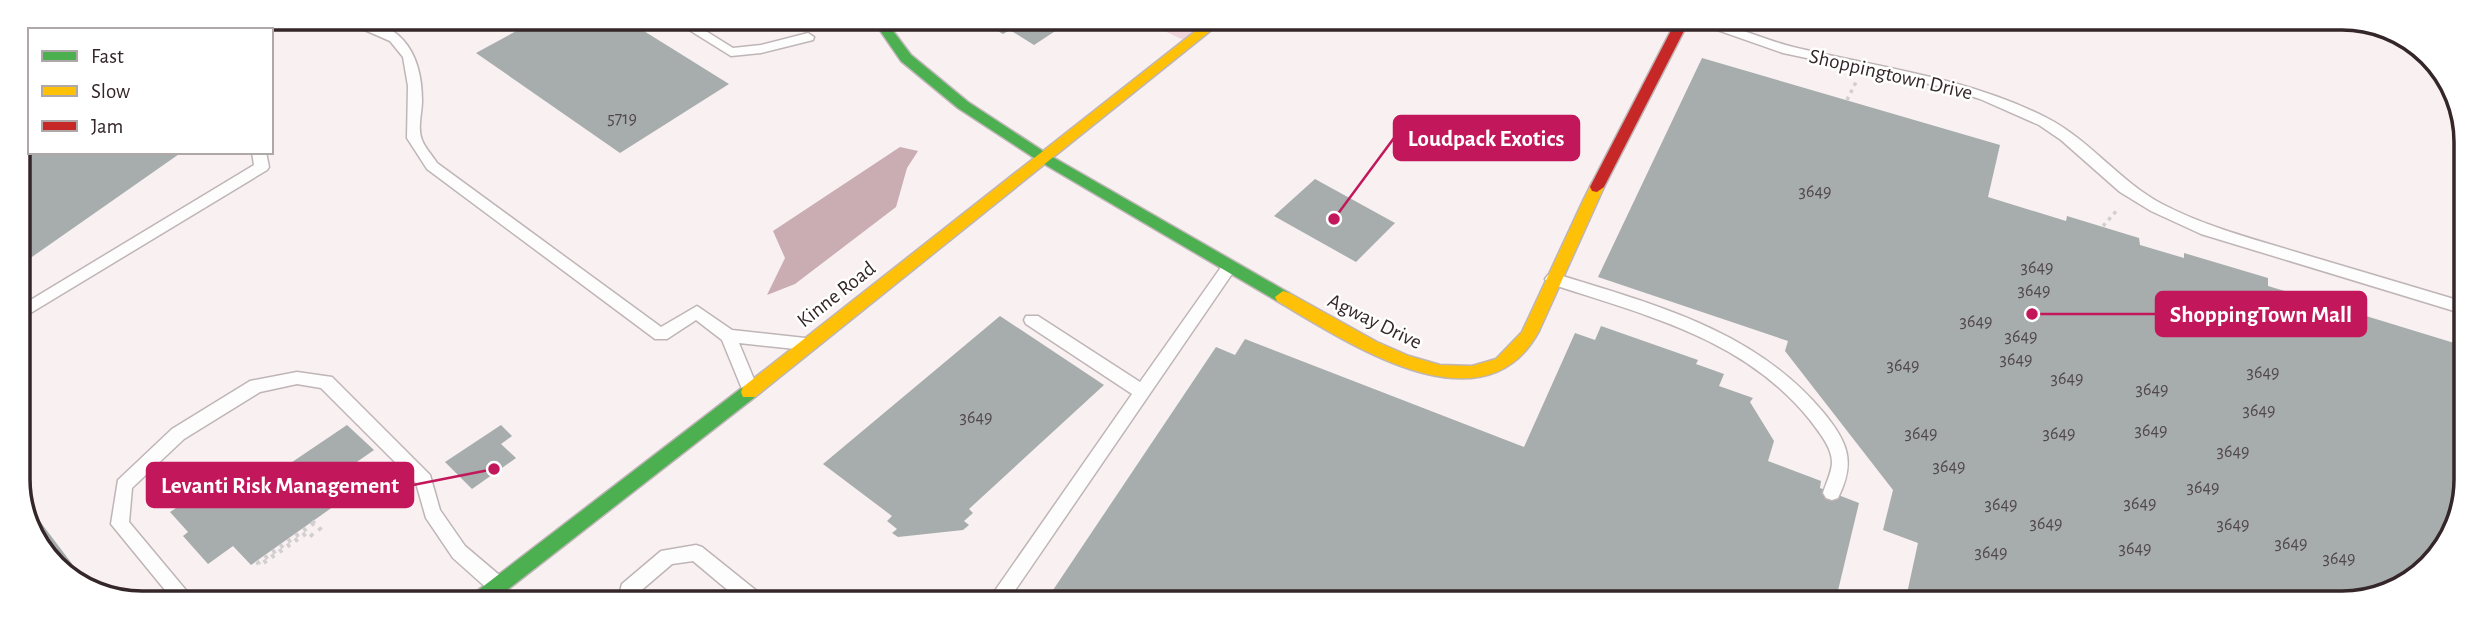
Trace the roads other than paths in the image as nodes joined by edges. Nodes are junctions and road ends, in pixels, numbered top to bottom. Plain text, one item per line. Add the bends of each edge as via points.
1 (382, 30) edge
2 (695, 30) edge
3 (886, 30) edge
4 (1205, 30) edge
5 (1678, 30) edge
6 (1726, 30) edge
7 (808, 37) dead end
8 (260, 154) edge
9 (1044, 158) junction
10 (1229, 267) junction
11 (1553, 279) junction
12 (2454, 305) edge
13 (30, 307) edge
14 (1032, 320) dead end
15 (728, 336) junction
16 (806, 345) junction
17 (750, 389) junction
18 (1142, 392) junction
19 (1832, 492) dead end
20 (498, 587) junction
21 (177, 591) edge
22 (493, 591) edge
23 (629, 591) edge
24 (743, 591) edge
25 (1004, 591) edge

1 - 15 lane via 399,39 410,53 416,76 414,139 432,166 662,335 697,312
2 - 7 lane via 731,52 761,50
3 - 9 street, Agway Drive via 906,58 930,79
4 - 9 street, Kinne Road
5 - 11 street, Agway Drive
6 - 12 lane, Shoppingtown Drive via 1788,50 1945,83 1985,96 2044,122 2125,188 2206,230
8 - 13 lane via 262,167
9 - 10 street, Agway Drive
9 - 16 street, Kinne Road
10 - 11 street, Agway Drive via 1381,352 1431,370 1474,374 1503,366 1525,341
10 - 18 lane
11 - 19 lane via 1725,339 1769,365 1795,388 1826,428 1841,461
14 - 18 lane
15 - 16 lane
15 - 17 lane
16 - 17 street, Kinne Road
17 - 20 street, Kinne Road
18 - 25 lane
20 - 21 lane via 452,542 432,513 424,480 326,382 297,378 256,386 178,434 124,485 120,524
20 - 22 street, Kinne Road
23 - 24 lane via 667,557 696,553

